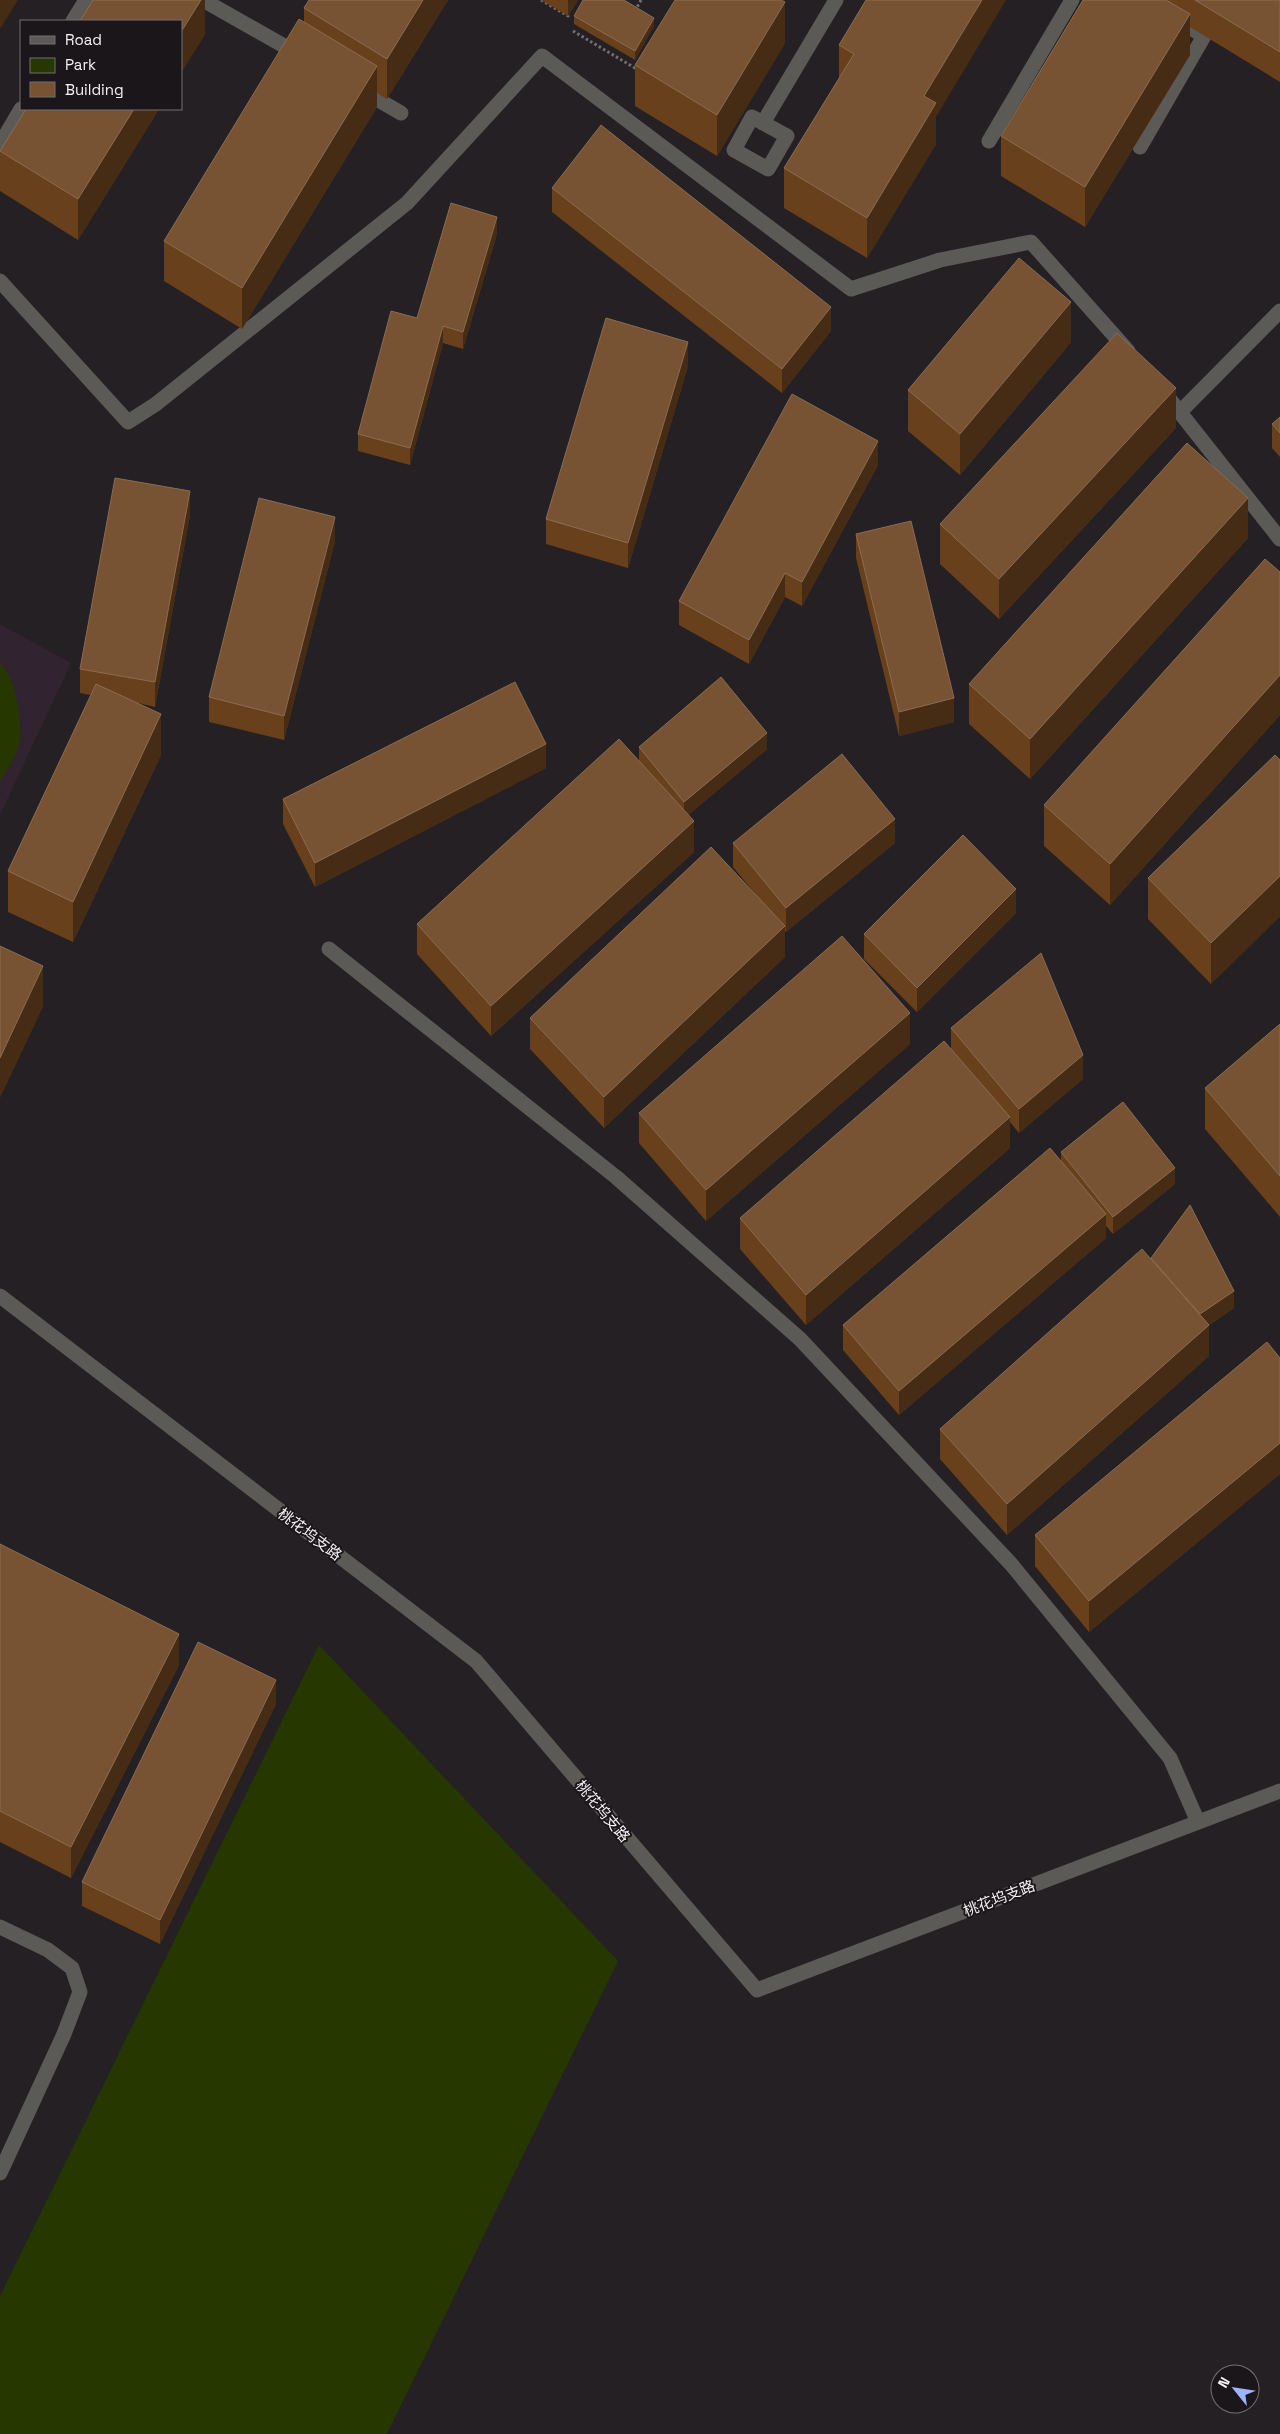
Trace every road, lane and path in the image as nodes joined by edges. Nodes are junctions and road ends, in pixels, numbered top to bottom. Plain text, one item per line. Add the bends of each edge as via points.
1 (86, 0) edge
2 (203, 0) edge
3 (541, 0) edge
4 (641, 0) edge
5 (836, 0) edge
6 (1072, 0) edge
7 (1145, 0) edge
8 (573, 8) dead end
9 (643, 16) edge
10 (74, 20) edge
11 (573, 31) dead end
12 (640, 60) edge
13 (315, 64) edge
14 (350, 83) edge
15 (20, 110) edge
16 (401, 113) dead end
17 (763, 122) dead end
18 (989, 141) dead end
19 (0, 145) edge
20 (1140, 146) edge
21 (0, 281) edge
22 (1280, 311) edge
23 (1136, 361) edge
24 (1156, 384) edge
25 (1180, 412) junction
26 (1280, 539) edge
27 (329, 949) dead end
28 (0, 1296) edge
29 (1280, 1791) edge
30 (1198, 1822) junction
31 (0, 1927) edge
32 (0, 2173) edge

1 - 10 street
2 - 13 street
3 - 8 path via 568,16
4 - 9 path via 635,12
5 - 17 street
6 - 18 street
7 - 20 street via 1204,36
11 - 12 path via 635,68
14 - 16 street
15 - 19 street
21 - 23 street via 128,422 156,404 407,203 542,56 851,289 940,260 1031,242
22 - 25 street
24 - 25 street
25 - 26 street
27 - 30 street via 616,1177 800,1338 1011,1564 1170,1758
28 - 30 street, 桃花坞支路 via 476,1661 757,1990
29 - 30 street, 桃花坞支路
31 - 32 street via 48,1950 72,1968 80,1992

